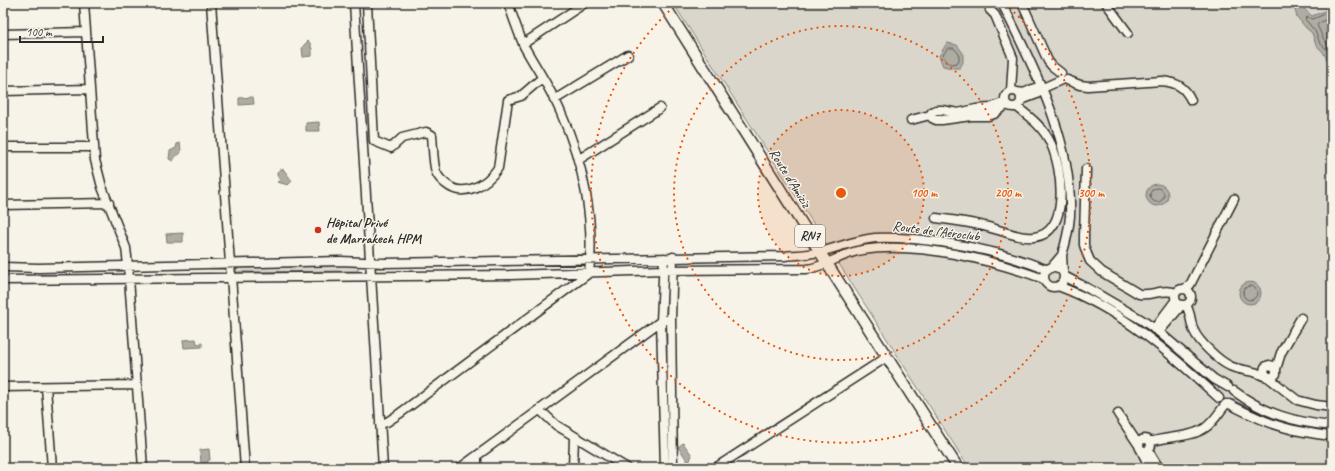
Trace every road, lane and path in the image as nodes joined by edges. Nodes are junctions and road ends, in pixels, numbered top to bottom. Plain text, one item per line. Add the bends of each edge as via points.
1 (84, 3) edge
2 (211, 3) edge
3 (354, 3) edge
4 (508, 3) edge
5 (585, 3) edge
6 (663, 3) edge
7 (1002, 3) edge
8 (1022, 3) edge
9 (1106, 3) edge
10 (367, 4) edge
11 (990, 10) dead end
12 (86, 32) junction
13 (1128, 33) dead end
14 (3, 34) edge
15 (523, 44) junction
16 (628, 55) dead end
17 (542, 78) junction
18 (1063, 78) junction
19 (90, 89) junction
20 (1042, 89) junction
21 (3, 91) edge
22 (1017, 97) junction
23 (554, 100) junction
24 (1191, 100) dead end
25 (1006, 103) junction
26 (660, 108) dead end
27 (912, 120) dead end
28 (3, 147) edge
29 (94, 147) junction
30 (578, 160) junction
31 (1086, 169) dead end
32 (1234, 199) dead end
33 (109, 203) junction
34 (3, 206) edge
35 (936, 218) dead end
36 (820, 252) junction
37 (1062, 255) junction
38 (673, 257) junction
39 (591, 258) junction
40 (664, 258) junction
41 (510, 260) junction
42 (370, 262) junction
43 (229, 263) junction
44 (827, 263) junction
45 (128, 265) junction
46 (3, 267) edge
47 (1049, 269) junction
48 (663, 270) junction
49 (672, 270) junction
50 (589, 273) junction
51 (1063, 274) junction
52 (511, 275) junction
53 (371, 276) junction
54 (230, 277) junction
55 (128, 278) junction
56 (1044, 279) junction
57 (3, 280) edge
58 (1058, 286) junction
59 (1183, 296) junction
60 (671, 318) junction
61 (1301, 318) dead end
62 (661, 321) junction
63 (1157, 331) junction
64 (887, 357) junction
65 (1272, 368) junction
66 (1249, 370) junction
67 (1268, 377) junction
68 (137, 385) junction
69 (3, 387) edge
70 (46, 387) junction
71 (1231, 389) junction
72 (1285, 390) junction
73 (1224, 402) junction
74 (1332, 407) edge
75 (540, 410) junction
76 (1118, 414) dead end
77 (380, 424) junction
78 (1332, 426) edge
79 (1332, 436) edge
80 (574, 437) junction
81 (1144, 446) junction
82 (477, 456) junction
83 (52, 468) edge
84 (143, 468) edge
85 (245, 468) edge
86 (383, 468) edge
87 (460, 468) edge
88 (477, 468) edge
89 (573, 468) edge
90 (627, 468) edge
91 (665, 468) edge
92 (673, 468) edge
93 (714, 468) edge
94 (958, 468) edge
95 (1150, 468) edge
96 (1159, 468) edge

1 - 12 street
2 - 43 street
3 - 42 street
4 - 15 street
5 - 15 street
6 - 36 main road, Route d'Amiziz / RN7
7 - 20 street
8 - 18 street via 1048,61
9 - 13 street
10 - 17 street via 374,141 391,148 402,138 426,132 432,135 436,172 452,187 466,190 493,176 498,168 508,100 521,96
11 - 22 street via 995,15 1013,58
12 - 14 street
12 - 19 street
15 - 17 street
16 - 23 street
17 - 23 street
18 - 20 street
18 - 24 street via 1088,86 1170,82 1186,91
19 - 21 street
19 - 29 street
20 - 22 street via 1037,94
20 - 37 street via 1060,140 1068,176 1070,217
22 - 25 street via 1010,107
22 - 25 street via 1006,94
22 - 35 street via 1041,127 1052,145 1056,158 1061,204 1052,227 1041,236 1026,237 984,226
23 - 30 street via 570,134
25 - 27 street via 958,113 936,110 930,115
26 - 30 street
28 - 29 street
29 - 33 street via 98,172
30 - 39 street via 588,204
31 - 59 street via 1084,245 1090,262 1139,294 1164,291
32 - 59 street
33 - 34 street
33 - 45 street via 126,248
36 - 38 street, Route de l’Aéroclub via 785,256
36 - 44 main road, Route d'Amiziz / RN7
36 - 47 street, Route de l’Aéroclub via 858,240 925,240 998,253
37 - 47 street
37 - 51 street
38 - 40 street, Route de l’Aéroclub
38 - 49 street
39 - 40 street, Route de l’Aéroclub
39 - 41 street, Route de l’Aéroclub
39 - 50 street
40 - 48 street
41 - 42 street, Route de l’Aéroclub
41 - 52 street
42 - 43 street, Route de l’Aéroclub
42 - 53 street
43 - 45 street, Route de l’Aéroclub
43 - 54 street
44 - 49 street, Route de l’Aéroclub via 807,269
44 - 56 street, Route de l’Aéroclub via 847,253 861,250 910,249 954,254 994,263
44 - 64 main road, Route d'Amiziz / RN7
45 - 46 street, Route de l’Aéroclub
45 - 55 street
47 - 51 street via 1056,268
47 - 56 street
48 - 49 street, Route de l’Aéroclub
48 - 50 street, Route de l’Aéroclub
48 - 62 street
49 - 60 street
50 - 52 street, Route de l’Aéroclub
50 - 77 street via 399,414
51 - 58 street via 1062,282
51 - 63 street
52 - 53 street, Route de l’Aéroclub
53 - 54 street, Route de l’Aéroclub
53 - 77 street
54 - 55 street, Route de l’Aéroclub
54 - 85 street
55 - 57 street, Route de l’Aéroclub
55 - 68 street
56 - 58 street via 1051,287
58 - 73 street via 1085,298 1137,329 1176,358
59 - 63 street
59 - 66 street via 1190,312 1193,330 1203,343 1230,366
60 - 62 street
60 - 92 street
61 - 65 street
62 - 75 street
62 - 91 street
63 - 71 street via 1214,379
64 - 93 street
64 - 94 main road, Route d'Amiziz / RN7
65 - 66 street
65 - 67 street via 1273,377
65 - 72 street
66 - 67 street
67 - 72 street
68 - 70 street
68 - 84 street
69 - 70 street
70 - 83 street
71 - 73 street via 1235,399
71 - 73 street via 1225,387 1221,390 1219,396
71 - 78 street via 1265,410 1286,418
72 - 74 street via 1297,400
73 - 79 street via 1283,427
73 - 81 street via 1211,422 1201,430
75 - 80 street
75 - 82 street
76 - 81 street
77 - 86 street
80 - 89 street
80 - 90 street
81 - 95 street
81 - 96 street
82 - 87 street
82 - 88 street

